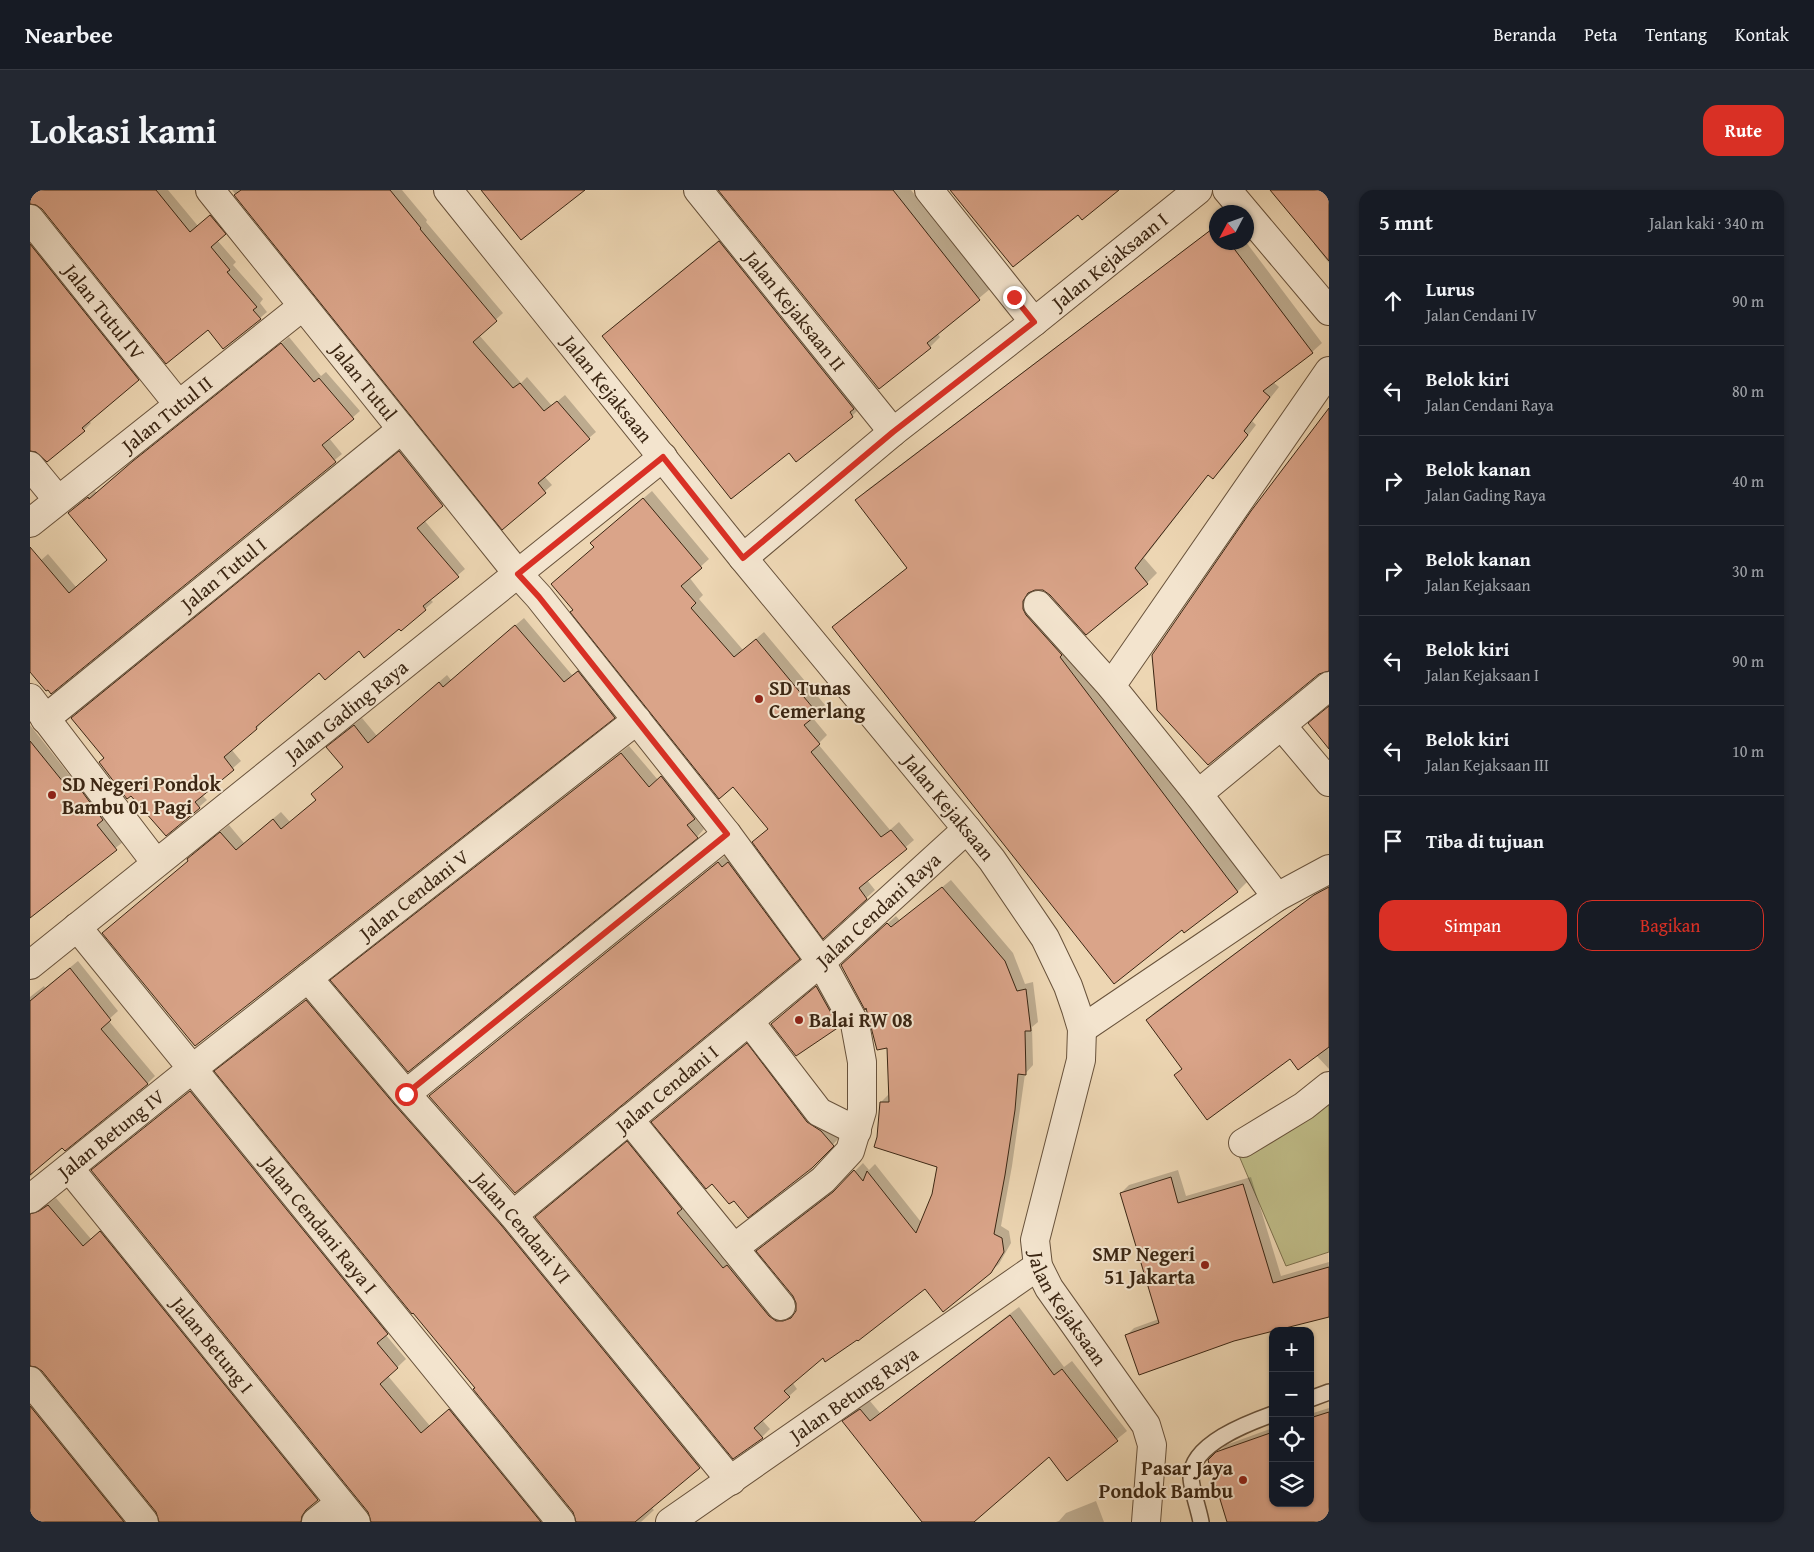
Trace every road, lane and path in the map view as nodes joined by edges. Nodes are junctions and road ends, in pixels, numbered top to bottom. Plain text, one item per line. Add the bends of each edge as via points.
1 (210, 190) edge
2 (448, 190) edge
3 (698, 190) edge
4 (929, 190) edge
5 (1198, 190) edge
6 (1227, 190) edge
7 (30, 219) edge
8 (303, 306) junction
9 (1329, 311) edge
10 (1034, 322) junction
11 (1329, 372) edge
12 (178, 404) junction
13 (402, 429) junction
14 (893, 432) junction
15 (663, 457) junction
16 (30, 466) edge
17 (58, 500) junction
18 (30, 522) edge
19 (743, 558) junction
20 (518, 574) junction
21 (1038, 605) dead end
22 (1111, 686) junction
23 (1329, 686) edge
24 (38, 708) edge
25 (637, 720) junction
26 (1282, 726) junction
27 (1329, 782) edge
28 (1198, 794) junction
29 (967, 829) junction
30 (727, 834) junction
31 (156, 863) junction
32 (1329, 869) edge
33 (1277, 897) junction
34 (78, 926) junction
35 (33, 956) edge
36 (821, 962) junction
37 (308, 978) junction
38 (750, 1021) junction
39 (1082, 1029) junction
40 (192, 1069) junction
41 (1329, 1086) edge
42 (406, 1094) junction
43 (629, 1119) junction
44 (857, 1131) junction
45 (1243, 1143) dead end
46 (69, 1168) junction
47 (30, 1199) edge
48 (512, 1215) junction
49 (734, 1248) junction
50 (1038, 1266) junction
51 (781, 1306) dead end
52 (30, 1381) edge
53 (1329, 1392) edge
54 (1314, 1398) edge
55 (1269, 1415) edge
56 (731, 1481) junction
57 (348, 1512) edge
58 (144, 1522) edge
59 (316, 1522) edge
60 (561, 1522) edge
61 (670, 1522) edge
62 (1146, 1522) edge
63 (1202, 1522) edge

1 - 8 street, Jalan Tutul
2 - 15 street, Jalan Kejaksaan
3 - 14 street, Jalan Kejaksaan II
4 - 10 street
5 - 10 street, Jalan Kejaksaan I
6 - 9 street
7 - 12 street, Jalan Tutul IV
8 - 12 street, Jalan Tutul II
8 - 13 street, Jalan Tutul
10 - 14 street, Jalan Kejaksaan I
11 - 22 street
12 - 17 street, Jalan Tutul II
13 - 20 street, Jalan Tutul
13 - 24 street, Jalan Tutul I
14 - 19 street, Jalan Kejaksaan I
15 - 19 street, Jalan Kejaksaan
15 - 20 street, Jalan Gading Raya
16 - 17 street
17 - 18 street, Jalan Tutul II
19 - 29 street, Jalan Kejaksaan
20 - 25 street, Jalan Cendani Raya
20 - 31 street, Jalan Gading Raya
21 - 22 street
22 - 28 street
23 - 26 street
24 - 31 street
25 - 30 street, Jalan Cendani Raya
25 - 37 street, Jalan Cendani V
26 - 27 street
26 - 28 street
28 - 33 street
29 - 36 street, Jalan Cendani Raya
29 - 39 street, Jalan Kejaksaan via 1044,938 1068,986
30 - 36 street, Jalan Cendani Raya
30 - 42 street
31 - 34 street, Jalan Gading Raya
32 - 33 street
33 - 39 street
34 - 35 street, Jalan Gading Raya
34 - 40 street, Jalan Cendani Raya I
36 - 38 street, Jalan Cendani I
36 - 44 street via 855,1024 862,1062 862,1111
37 - 40 street, Jalan Cendani V
37 - 42 street, Jalan Cendani VI
38 - 43 street, Jalan Cendani I
38 - 44 street via 819,1112
39 - 50 street, Jalan Kejaksaan via 1081,1060 1035,1240
40 - 46 street, Jalan Betung IV
40 - 60 street, Jalan Cendani Raya I
41 - 45 street via 1304,1106
42 - 48 street, Jalan Cendani VI
43 - 48 street, Jalan Cendani I
43 - 49 street
44 - 49 street via 850,1151 823,1180
46 - 47 street, Jalan Betung IV
46 - 57 street, Jalan Betung I
48 - 56 street, Jalan Cendani VI
49 - 51 street
50 - 56 street, Jalan Betung Raya
50 - 62 street, Jalan Kejaksaan via 1146,1425 1152,1445
52 - 58 street
53 - 54 lane
55 - 63 lane via 1220,1438 1196,1460 1191,1476
56 - 61 street, Jalan Betung Raya
57 - 59 street

